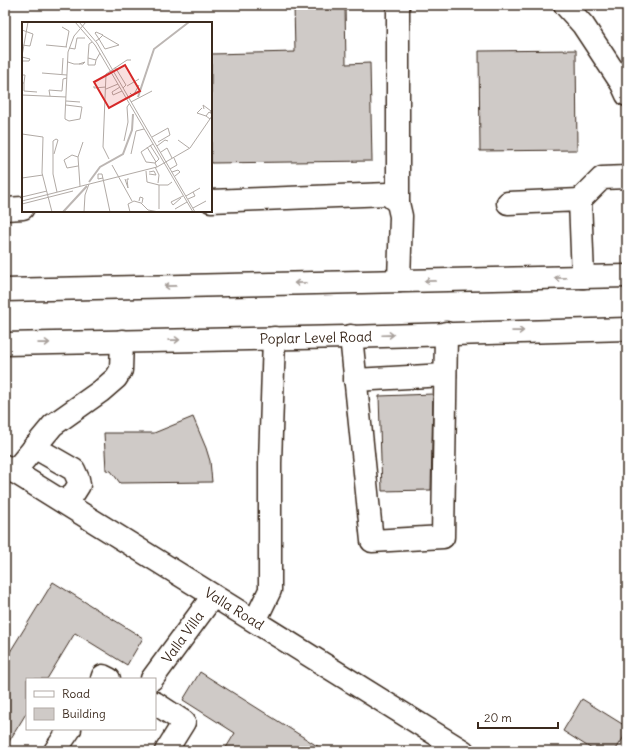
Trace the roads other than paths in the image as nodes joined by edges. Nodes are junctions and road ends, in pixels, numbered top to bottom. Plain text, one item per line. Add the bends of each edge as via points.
1 (398, 5) edge
2 (565, 5) edge
3 (627, 95) edge
4 (627, 177) edge
5 (580, 200) junction
6 (212, 201) edge
7 (398, 203) junction
8 (508, 204) dead end
9 (22, 208) edge
10 (5, 209) edge
11 (627, 276) edge
12 (583, 277) junction
13 (399, 281) junction
14 (5, 290) edge
15 (627, 329) edge
16 (446, 333) junction
17 (351, 336) junction
18 (274, 338) junction
19 (122, 341) junction
20 (5, 344) edge
21 (445, 375) junction
22 (355, 380) junction
23 (34, 447) junction
24 (10, 469) edge
25 (67, 504) junction
26 (213, 596) junction
27 (255, 622) junction
28 (153, 678) edge
29 (156, 704) edge
30 (69, 730) edge
31 (56, 751) edge
32 (166, 751) edge
33 (463, 751) edge

1 - 7 main road
2 - 3 main road via 583,26
4 - 5 main road via 602,178
5 - 8 main road
5 - 12 main road
6 - 7 main road via 388,194
7 - 13 main road via 401,216
9 - 10 main road
11 - 12 main road
12 -> 13 main road
13 -> 14 main road
16 -> 15 main road, Poplar Level Road
17 -> 16 main road, Poplar Level Road
16 - 21 main road
17 - 18 main road, Poplar Level Road
17 - 22 main road
19 -> 18 main road, Poplar Level Road
18 - 27 main road via 270,456 270,590
20 -> 19 main road, Poplar Level Road
19 - 23 main road via 121,370 116,378 53,425
21 - 22 main road
21 - 22 main road via 443,537 372,541
23 - 24 main road
23 - 25 main road via 74,470 79,485
24 - 25 main road, Valla Road
25 - 26 main road, Valla Road
26 - 27 main road, Valla Road
26 - 28 main road, Valla Villa
27 - 33 main road, Valla Road
29 - 32 main road via 184,722
30 - 31 main road

